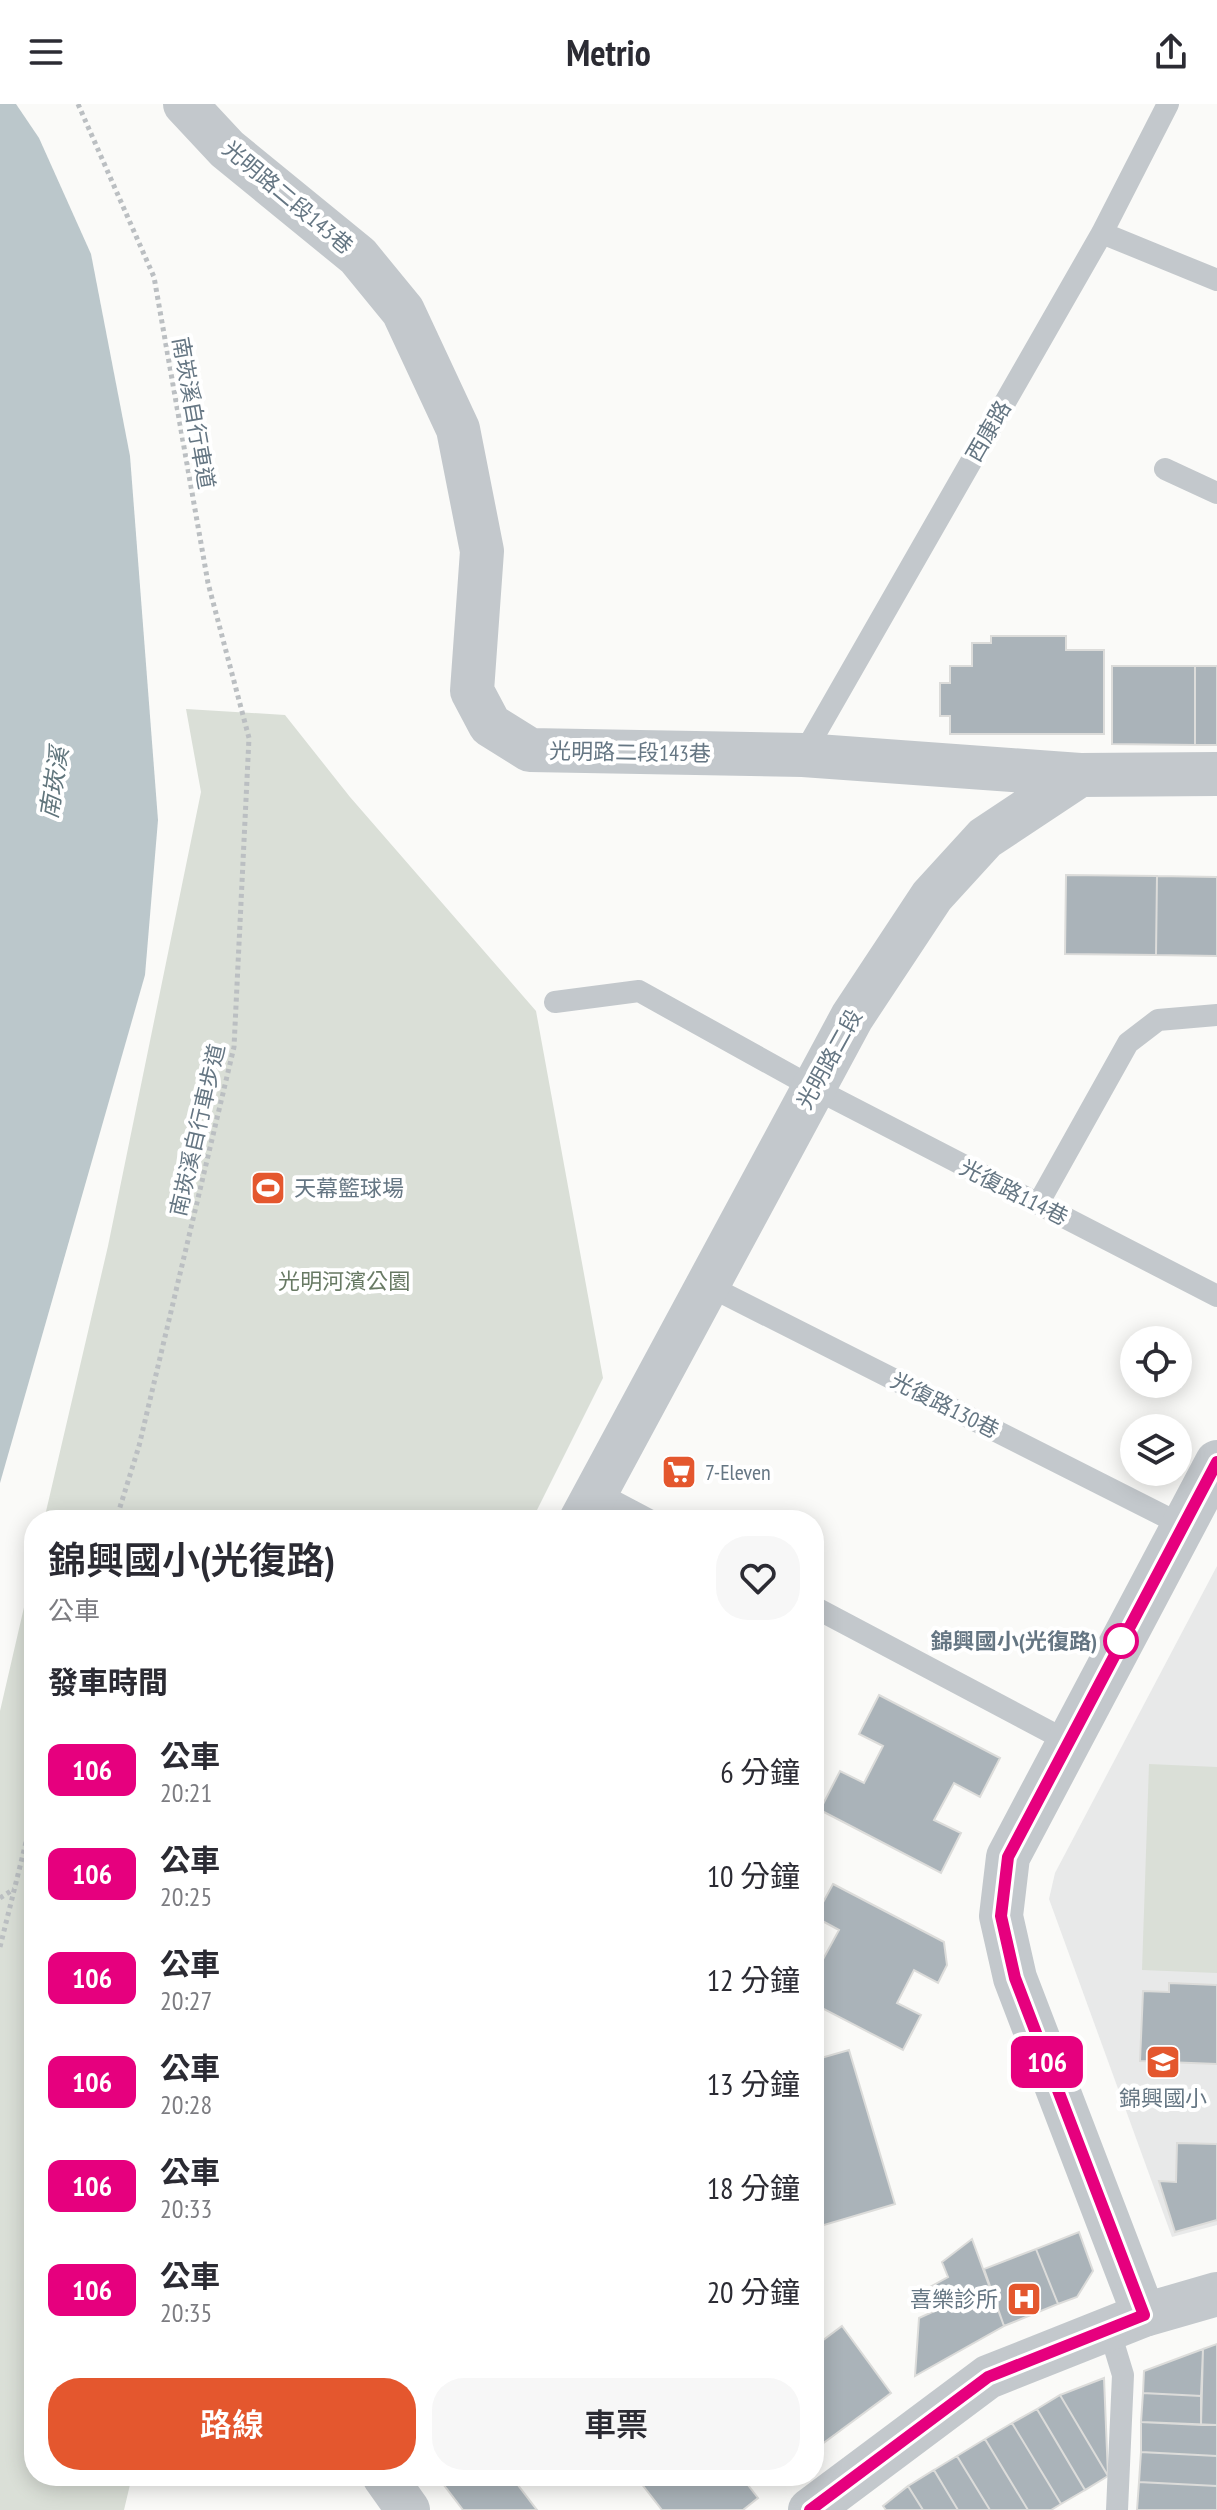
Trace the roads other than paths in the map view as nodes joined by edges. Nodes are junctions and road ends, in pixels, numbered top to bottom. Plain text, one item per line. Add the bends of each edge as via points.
1 (185, 104) edge
2 (1168, 104) edge
3 (1102, 233) junction
4 (1217, 280) edge
5 (1165, 469) dead end
6 (1217, 493) edge
7 (803, 755) junction
8 (1217, 774) edge
9 (1080, 775) junction
10 (555, 1002) dead end
11 (1217, 1015) edge
12 (812, 1087) junction
13 (1038, 1204) junction
14 (705, 1284) junction
15 (1217, 1296) edge
16 (1217, 1462) edge
17 (589, 1506) edge
18 (1184, 1526) junction
19 (824, 1612) edge
20 (1067, 1741) junction
21 (1217, 2294) edge
22 (1126, 2322) junction
23 (391, 2486) edge
24 (408, 2510) edge
25 (810, 2510) edge
26 (1117, 2510) edge

1 - 7 street, 光明路二段143巷 via 227,149 358,256 403,311 458,429 482,551 472,691 490,725 530,750
2 - 3 lane, 西康路
3 - 4 lane
3 - 7 lane, 西康路
5 - 6 lane
7 - 9 street, 光明路二段143巷
8 - 9 street
9 - 12 street, 光明路二段 via 985,838 932,896
10 - 12 lane, 光復路114巷 via 639,991
11 - 13 lane via 1158,1020 1128,1043
12 - 13 lane, 光復路114巷
12 - 14 street, 光明路二段
13 - 15 lane, 光復路114巷
14 - 17 street, 光明路二段
14 - 18 lane, 光復路130巷
16 - 18 street
18 - 20 street
19 - 20 lane
20 - 22 street via 1008,1857 1001,1916 1015,1978
21 - 22 street
22 - 25 street via 988,2377
22 - 26 lane
23 - 24 street

